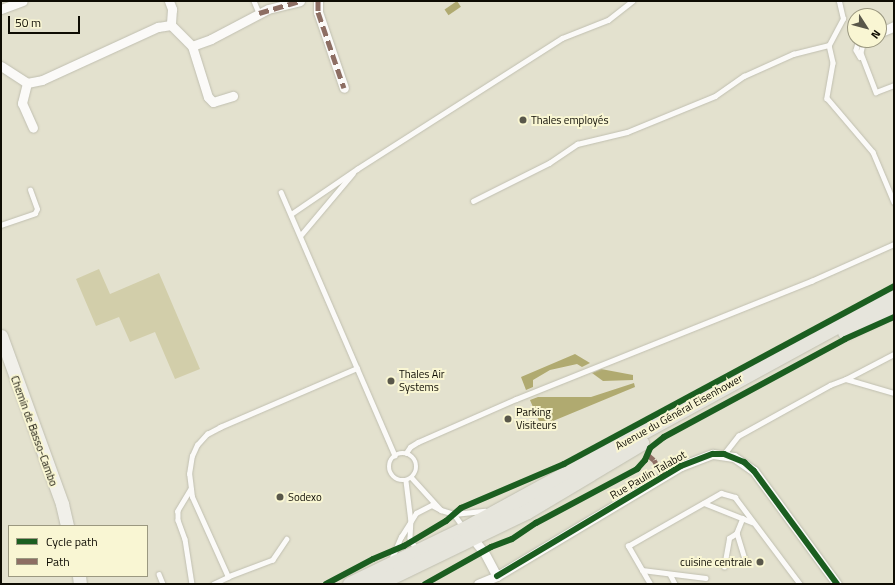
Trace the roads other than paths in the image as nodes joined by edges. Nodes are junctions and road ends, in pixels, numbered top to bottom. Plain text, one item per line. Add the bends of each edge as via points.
1 (23, 1) edge
2 (170, 1) edge
3 (254, 1) edge
4 (300, 1) edge
5 (318, 1) edge
6 (632, 1) edge
7 (839, 1) edge
8 (1, 9) edge
9 (259, 13) junction
10 (171, 25) junction
11 (829, 45) junction
12 (192, 46) junction
13 (856, 48) edge
14 (861, 48) edge
15 (862, 60) junction
16 (1, 66) edge
17 (27, 83) junction
18 (894, 84) edge
19 (344, 88) dead end
20 (233, 96) dead end
21 (34, 128) dead end
22 (357, 168) junction
23 (30, 190) dead end
24 (281, 192) dead end
25 (473, 201) dead end
26 (894, 202) edge
27 (290, 214) junction
28 (1, 225) edge
29 (300, 236) junction
30 (894, 244) edge
31 (894, 295) edge
32 (894, 308) edge
33 (1, 336) edge
34 (894, 354) edge
35 (357, 368) junction
36 (846, 378) junction
37 (894, 393) edge
38 (406, 453) junction
39 (724, 454) junction
40 (396, 456) junction
41 (412, 478) junction
42 (406, 481) junction
43 (191, 489) junction
44 (704, 503) junction
45 (442, 510) junction
46 (495, 511) junction
47 (454, 514) junction
48 (743, 518) junction
49 (411, 519) junction
50 (754, 522) junction
51 (67, 525) edge
52 (736, 533) junction
53 (469, 534) junction
54 (287, 539) dead end
55 (428, 555) junction
56 (745, 560) dead end
57 (724, 566) dead end
58 (386, 567) junction
59 (642, 570) junction
60 (159, 574) dead end
61 (670, 574) junction
62 (497, 576) junction
63 (228, 577) junction
64 (705, 578) dead end
65 (163, 584) edge
66 (192, 584) edge
67 (213, 584) edge
68 (350, 584) edge
69 (376, 584) edge
70 (478, 584) edge
71 (650, 584) edge
72 (675, 584) edge
73 (800, 584) edge
74 (837, 584) edge

1 - 8 street
2 - 10 street
3 - 9 lane
4 - 9 street
5 - 19 street via 318,12
6 - 22 lane via 608,20 562,38
7 - 11 lane via 843,19
9 - 12 street via 211,39
10 - 12 street
10 - 17 street via 158,27 42,80
11 - 25 lane via 793,54 744,76 715,96 627,132 577,144 549,163
11 - 26 lane via 833,63 827,98 873,152
12 - 20 street via 208,97 213,102
13 - 15 lane
14 - 15 lane
15 - 18 lane via 876,92
16 - 17 street
17 - 21 street via 22,103
22 - 27 lane
22 - 29 lane
23 - 28 lane via 37,209 35,213
24 - 27 lane
27 - 29 lane
29 - 35 lane
30 - 38 lane via 811,281 516,399 414,444
31 - 46 main road, Avenue du Général Eisenhower
32 - 53 main road, Avenue du Général Eisenhower via 842,333 671,426 584,478
33 - 51 street, Chemin de Basso-Cambo via 62,504
34 - 36 lane
35 - 40 lane
35 - 43 lane via 207,434 197,445 192,456 189,474
36 - 37 lane
36 - 39 lane via 738,436
38 - 40 lane
38 - 41 lane via 416,464
39 - 62 street, Rue Paulin Talabot via 713,454 682,466
39 - 74 street via 744,462 754,470
40 - 42 lane via 389,463 391,476 398,481
41 - 42 lane
41 - 45 lane
42 - 49 lane
43 - 63 lane via 192,497
43 - 66 lane via 178,511 178,520 185,540
44 - 48 lane
44 - 50 lane via 721,493 735,497
44 - 59 lane via 628,546
45 - 47 lane
45 - 49 lane via 432,505 423,508
46 - 47 lane
46 - 53 main road
47 - 53 lane
48 - 50 lane
48 - 52 lane
49 - 55 lane via 410,538
49 - 58 lane
50 - 73 lane
52 - 56 lane
52 - 57 lane via 729,538
53 - 55 main road, Avenue du Général Eisenhower
53 - 55 main road, Avenue du Général Eisenhower
53 - 62 street
54 - 63 lane via 273,560
55 - 58 main road, Avenue du Général Eisenhower
55 - 69 main road, Avenue du Général Eisenhower
58 - 68 main road, Avenue du Général Eisenhower
59 - 61 lane
59 - 71 lane
60 - 65 lane
61 - 64 lane
61 - 72 lane
62 - 70 street, Rue Paulin Talabot
63 - 67 lane

